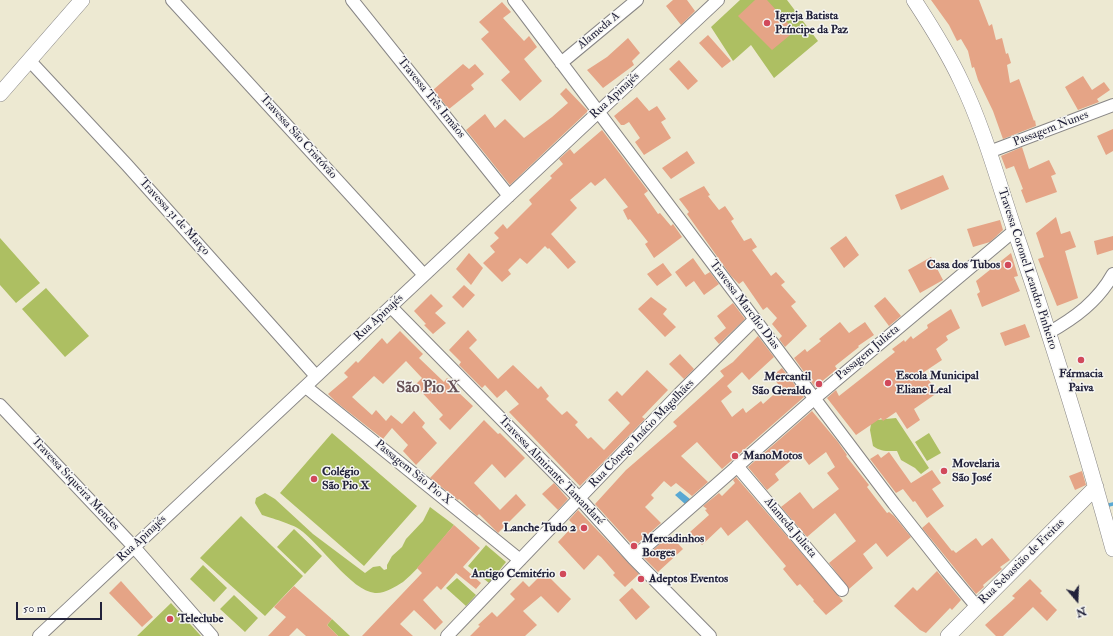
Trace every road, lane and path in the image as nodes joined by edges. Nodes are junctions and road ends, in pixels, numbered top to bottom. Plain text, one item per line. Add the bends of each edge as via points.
1 (82, 0) edge
2 (172, 0) edge
3 (352, 0) edge
4 (514, 0) edge
5 (637, 0) edge
6 (718, 0) edge
7 (914, 0) edge
8 (29, 60) junction
9 (561, 63) junction
10 (0, 94) edge
11 (1113, 105) edge
12 (599, 111) junction
13 (989, 152) junction
14 (509, 196) junction
15 (1014, 230) junction
16 (1113, 274) edge
17 (424, 275) junction
18 (391, 307) junction
19 (755, 319) junction
20 (1048, 333) junction
21 (316, 376) junction
22 (306, 387) junction
23 (815, 398) junction
24 (0, 405) edge
25 (737, 466) junction
26 (1096, 487) junction
27 (579, 498) junction
28 (134, 547) junction
29 (1113, 549) edge
30 (634, 558) junction
31 (520, 560) junction
32 (842, 590) dead end
33 (977, 607) junction
34 (39, 636) edge
35 (212, 636) edge
36 (447, 636) edge
37 (710, 636) edge
38 (948, 636) edge

1 - 8 street
2 - 17 street, Travessa São Cristóvão
3 - 14 street, Travessa Três Irmãos
4 - 9 street, Travessa Marcílio Dias
5 - 9 street, Alameda A
6 - 12 street, Rua Apinajés
7 - 13 street, Travessa Coronel Leandro Pinheiro via 962,82
8 - 10 street
8 - 21 street, Travessa 31 de Março
9 - 12 street, Travessa Marcílio Dias
11 - 13 street, Passagem Nunes
12 - 14 street, Rua Apinajés
12 - 19 street, Travessa Marcílio Dias
13 - 15 street, Travessa Coronel Leandro Pinheiro
14 - 17 street, Rua Apinajés
15 - 20 street, Travessa Coronel Leandro Pinheiro
15 - 23 street, Passagem Julieta
16 - 20 street via 1098,296 1082,312
17 - 18 street, Rua Apinajés
18 - 21 street, Rua Apinajés
18 - 27 street, Travessa Almirante Tamandaré
19 - 23 street, Travessa Marcílio Dias
19 - 27 street, Rua Cônego Inácio Magalhães
20 - 26 street, Travessa Coronel Leandro Pinheiro
21 - 22 street, Rua Apinajés
22 - 28 street, Rua Apinajés
22 - 31 street, Passagem São Pio X
23 - 25 street, Passagem Julieta
23 - 33 street, Travessa Marcílio Dias via 914,529
24 - 28 street, Travessa Siqueira Mendes
25 - 30 street, Passagem Julieta
25 - 32 street, Alameda Julieta
26 - 29 street, Travessa Coronel Leandro Pinheiro
26 - 33 street, Rua Sebastião de Freitas
27 - 30 street, Travessa Almirante Tamandaré
27 - 31 street, Rua Cônego Inácio Magalhães
28 - 34 street, Rua Apinajés
28 - 35 street, Travessa Siqueira Mendes
30 - 37 street, Travessa Almirante Tamandaré
31 - 36 street, Rua Cônego Inácio Magalhães
33 - 38 street, Rua Sebastião de Freitas

